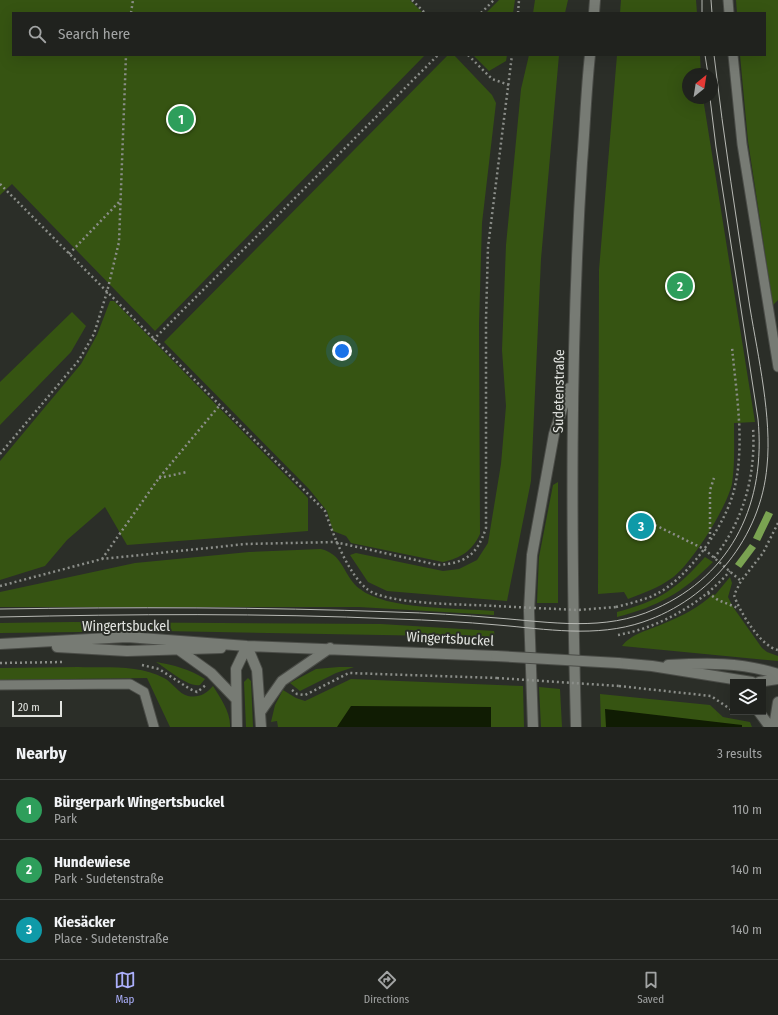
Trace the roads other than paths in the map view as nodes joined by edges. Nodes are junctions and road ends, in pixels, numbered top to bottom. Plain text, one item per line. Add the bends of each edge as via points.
1 (595, 0) edge
2 (728, 0) edge
3 (594, 12) edge
4 (729, 12) edge
5 (590, 56) edge
6 (733, 56) edge
7 (778, 368) edge
8 (572, 379) junction
9 (3, 644) edge
10 (247, 646) junction
11 (330, 648) junction
12 (179, 650) junction
13 (652, 666) junction
14 (778, 674) edge
15 (722, 678) junction
16 (730, 679) edge
17 (778, 679) edge
18 (766, 681) edge
19 (0, 685) edge
20 (730, 685) edge
21 (236, 699) junction
22 (778, 702) edge
23 (261, 711) junction
24 (761, 715) edge
25 (154, 727) edge
26 (237, 727) edge
27 (261, 727) edge
28 (533, 727) edge
29 (576, 727) edge
30 (770, 727) edge
31 (774, 727) edge

1 - 3 main road
2 - 4 lane
5 - 8 main road, Sudetenstraße via 578,225
6 - 7 lane via 742,144
8 - 28 main road via 554,434 532,555 529,611
8 - 29 main road, Sudetenstraße via 572,574
9 - 10 main road, Wingertsbuckel via 127,637
9 - 12 main road, Wingertsbuckel via 127,651
10 - 11 main road, Wingertsbuckel
10 - 12 main road, Wingertsbuckel
10 - 21 main road via 236,669
10 - 23 main road via 257,670
11 - 13 main road, Wingertsbuckel, bridge
11 - 23 main road via 282,681
12 - 21 main road via 211,673
13 - 14 main road, Wingertsbuckel via 721,663 755,667
13 - 15 main road, Wingertsbuckel
15 - 16 main road, Wingertsbuckel
15 - 20 main road
17 - 18 main road
19 - 25 lane via 130,684 144,692
21 - 26 main road
22 - 31 main road
23 - 27 main road
24 - 30 main road

